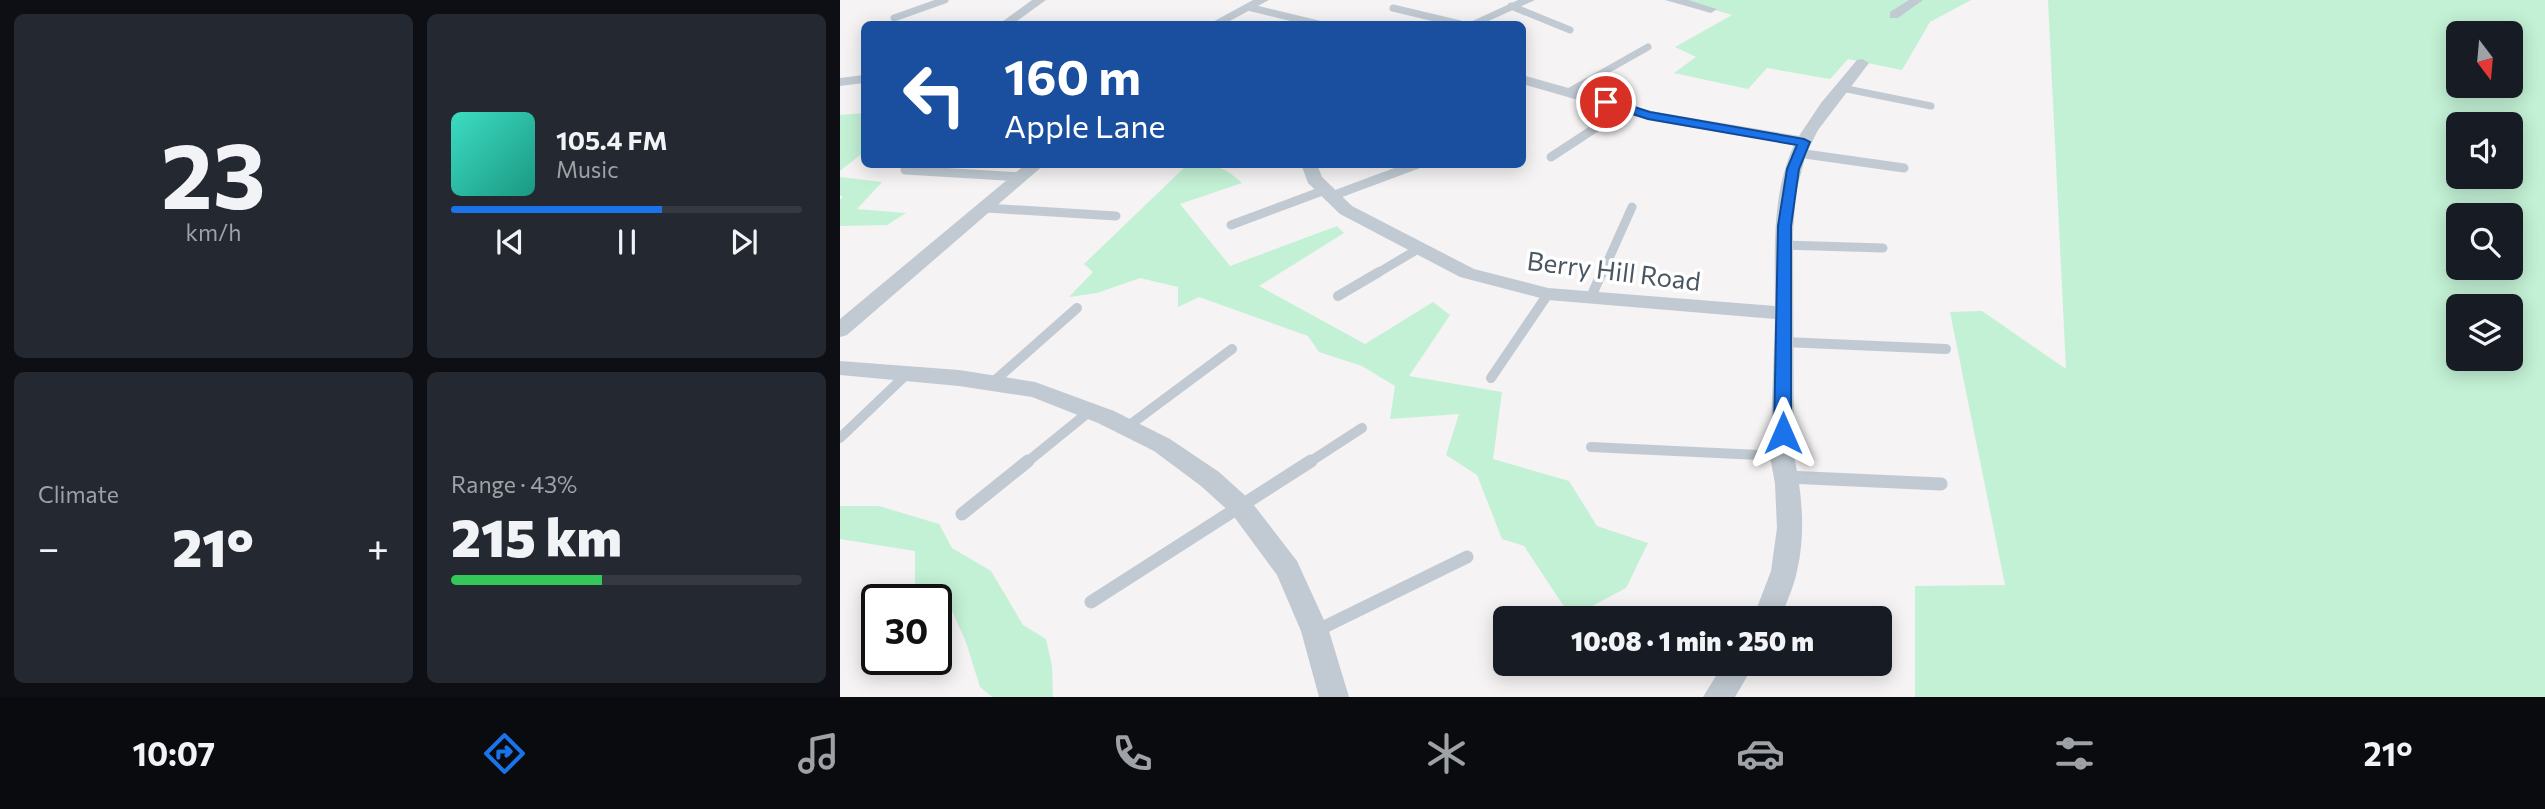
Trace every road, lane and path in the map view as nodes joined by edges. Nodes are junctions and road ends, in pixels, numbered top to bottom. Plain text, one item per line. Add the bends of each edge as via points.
1 (945, 0) edge
2 (1040, 0) edge
3 (1263, 0) edge
4 (1530, 0) edge
5 (1671, 0) edge
6 (1917, 0) edge
7 (1511, 6) junction
8 (1248, 7) junction
9 (1393, 8) dead end
10 (1711, 9) dead end
11 (1894, 15) dead end
12 (894, 18) dead end
13 (1008, 21) edge
14 (1221, 21) edge
15 (1306, 21) edge
16 (1447, 21) edge
17 (1478, 21) edge
18 (1570, 30) dead end
19 (1648, 47) dead end
20 (1862, 63) dead end
21 (861, 79) edge
22 (1526, 80) edge
23 (840, 82) edge
24 (1842, 88) junction
25 (1570, 91) junction
26 (1931, 106) dead end
27 (1625, 108) junction
28 (1801, 148) junction
29 (1551, 158) dead end
30 (1032, 168) edge
31 (1310, 168) edge
32 (1406, 168) edge
33 (1904, 168) dead end
34 (905, 170) dead end
35 (1022, 177) junction
36 (1329, 193) junction
37 (1632, 207) dead end
38 (986, 208) junction
39 (1116, 216) dead end
40 (1231, 225) dead end
41 (1783, 245) junction
42 (1883, 248) dead end
43 (1418, 249) junction
44 (1548, 294) junction
45 (1338, 296) dead end
46 (1591, 297) junction
47 (1077, 308) dead end
48 (1785, 313) junction
49 (840, 330) edge
50 (1784, 342) junction
51 (1232, 349) dead end
52 (1947, 349) dead end
53 (840, 368) edge
54 (908, 373) junction
55 (1491, 378) dead end
56 (992, 383) junction
57 (1090, 411) junction
58 (1127, 427) junction
59 (1362, 428) dead end
60 (840, 438) edge
61 (1591, 447) dead end
62 (1782, 456) junction
63 (1787, 477) junction
64 (1941, 484) dead end
65 (1241, 507) junction
66 (962, 514) dead end
67 (1468, 557) dead end
68 (1091, 602) dead end
69 (1771, 606) edge
70 (1315, 631) junction
71 (1732, 676) edge
72 (1334, 697) edge
73 (1718, 697) edge

1 - 12 lane
2 - 13 street
3 - 8 street
4 - 7 street
5 - 10 street
6 - 11 street
7 - 17 street
7 - 18 lane
8 - 14 street
8 - 15 lane
9 - 16 lane
19 - 25 lane
20 - 24 street
21 - 23 street
22 - 25 street
24 - 26 lane
24 - 28 street
25 - 27 street
27 - 28 street
27 - 29 lane
28 - 33 lane
28 - 41 street via 1786,207
30 - 35 street
31 - 36 street, Berry Hill Road via 1314,180
32 - 36 lane
34 - 35 lane
35 - 38 street
36 - 40 lane
36 - 43 street, Berry Hill Road via 1346,210
37 - 46 lane
38 - 39 lane
38 - 49 street
41 - 42 lane
41 - 48 street
43 - 44 street, Berry Hill Road via 1467,274
43 - 45 lane
44 - 46 street, Berry Hill Road
44 - 55 lane
46 - 48 street, Berry Hill Road
47 - 56 lane
48 - 50 street
50 - 52 lane
50 - 62 street
51 - 58 lane
53 - 54 street
54 - 56 street
54 - 60 lane
56 - 57 street via 1035,390
57 - 58 street
57 - 66 lane
58 - 65 street via 1162,445
59 - 65 lane
61 - 62 lane
62 - 63 street
63 - 64 lane
63 - 69 street via 1784,571
65 - 68 lane
65 - 70 street via 1288,569
67 - 70 lane
70 - 72 street
71 - 73 street

